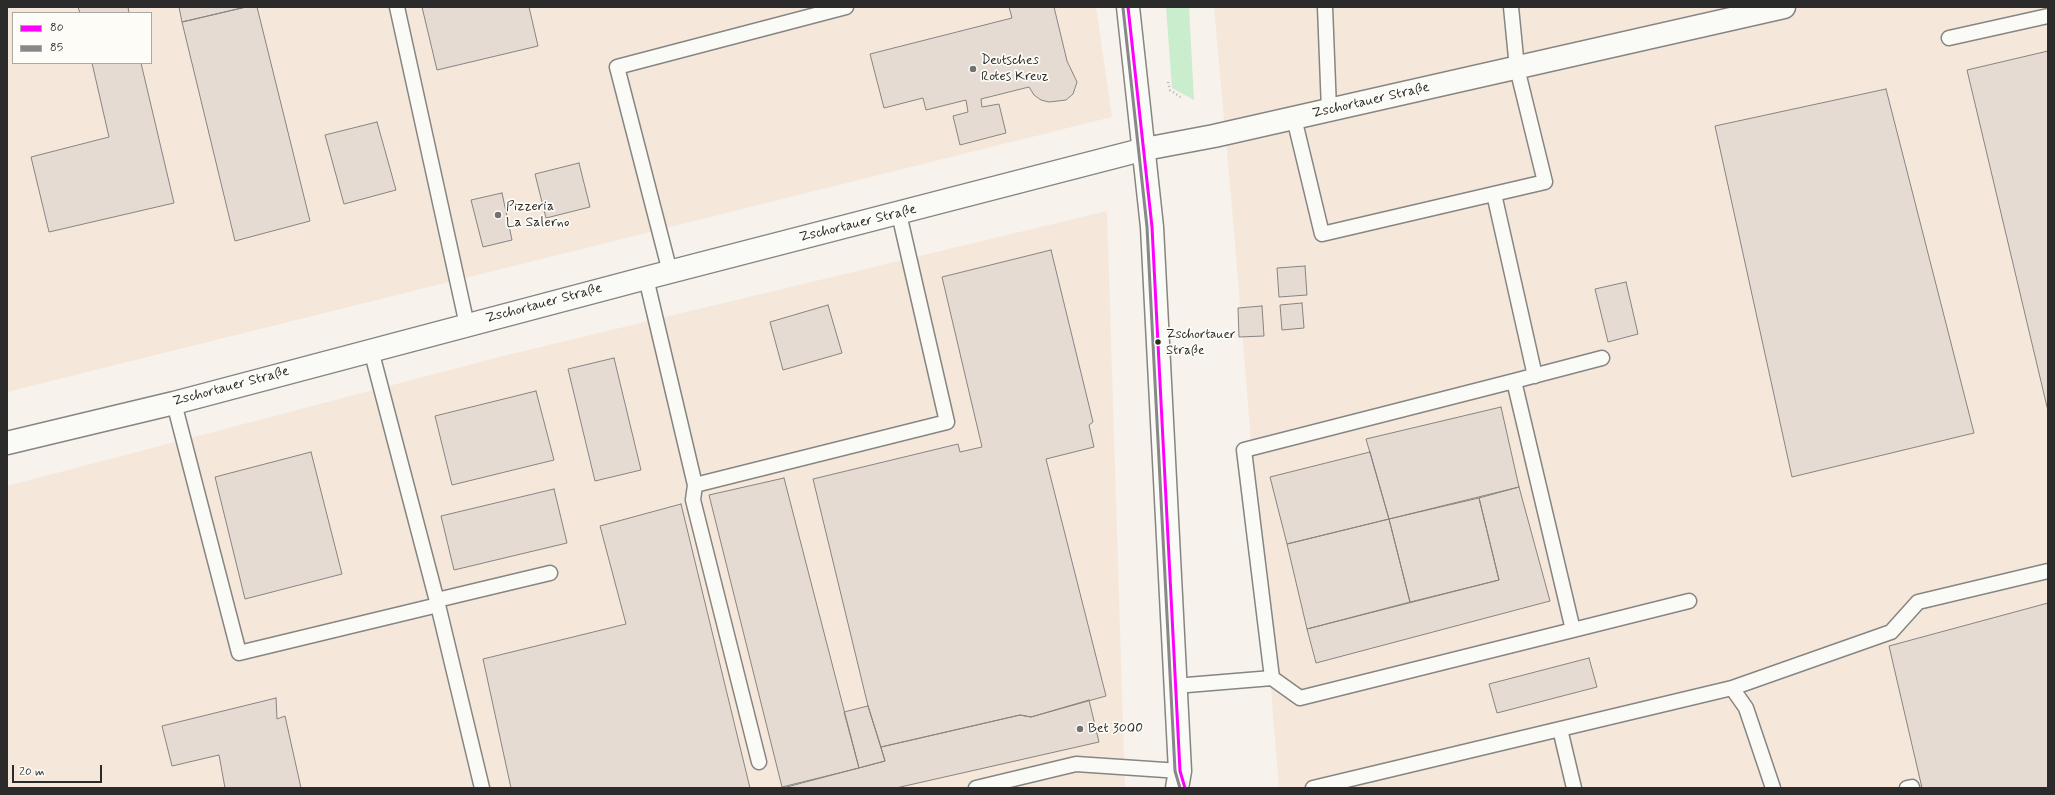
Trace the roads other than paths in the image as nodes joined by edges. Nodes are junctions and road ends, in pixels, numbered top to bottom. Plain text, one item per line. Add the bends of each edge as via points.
1 (397, 7) edge
2 (846, 7) edge
3 (1128, 7) edge
4 (1325, 7) edge
5 (1511, 7) edge
6 (1784, 7) edge
7 (2048, 16) edge
8 (1949, 38) dead end
9 (1517, 68) junction
10 (1329, 110) junction
11 (1294, 118) junction
12 (1145, 149) junction
13 (1494, 194) junction
14 (898, 214) junction
15 (670, 272) junction
16 (646, 278) junction
17 (467, 325) junction
18 (371, 350) junction
19 (1602, 358) dead end
20 (1535, 376) junction
21 (1514, 381) junction
22 (174, 403) junction
23 (7, 443) edge
24 (695, 485) junction
25 (2048, 571) edge
26 (550, 573) dead end
27 (1689, 601) dead end
28 (438, 602) junction
29 (1573, 630) junction
30 (1272, 678) junction
31 (1175, 686) junction
32 (1732, 688) junction
33 (1560, 729) junction
34 (759, 762) dead end
35 (1181, 782) edge
36 (482, 788) edge
37 (976, 788) edge
38 (1312, 788) edge
39 (1574, 788) edge
40 (1773, 788) edge

1 - 17 lane
2 - 15 lane via 617,66
3 - 12 street
4 - 10 lane
5 - 9 lane
6 - 9 street, Zschortauer Straße
7 - 8 lane
9 - 10 street, Zschortauer Straße
9 - 13 lane via 1545,182
10 - 11 street, Zschortauer Straße
11 - 12 street, Zschortauer Straße
11 - 13 lane via 1322,234
12 - 14 street, Zschortauer Straße
12 - 31 street via 1152,228
13 - 20 lane
14 - 15 street, Zschortauer Straße
14 - 24 lane via 947,422
15 - 16 street, Zschortauer Straße
16 - 17 street, Zschortauer Straße
16 - 24 lane
17 - 18 street, Zschortauer Straße
18 - 22 street, Zschortauer Straße
18 - 28 lane
19 - 20 lane
20 - 21 lane
21 - 29 lane
21 - 30 lane via 1244,450
22 - 23 street, Zschortauer Straße
22 - 28 lane via 239,653
24 - 34 lane via 693,500
25 - 32 lane via 1918,602 1891,632
26 - 28 lane
27 - 29 lane
28 - 36 lane
29 - 30 lane via 1300,698
30 - 31 lane
31 - 35 street
32 - 33 lane
32 - 40 lane via 1746,708
33 - 38 lane
33 - 39 lane
35 - 37 lane via 1076,764

